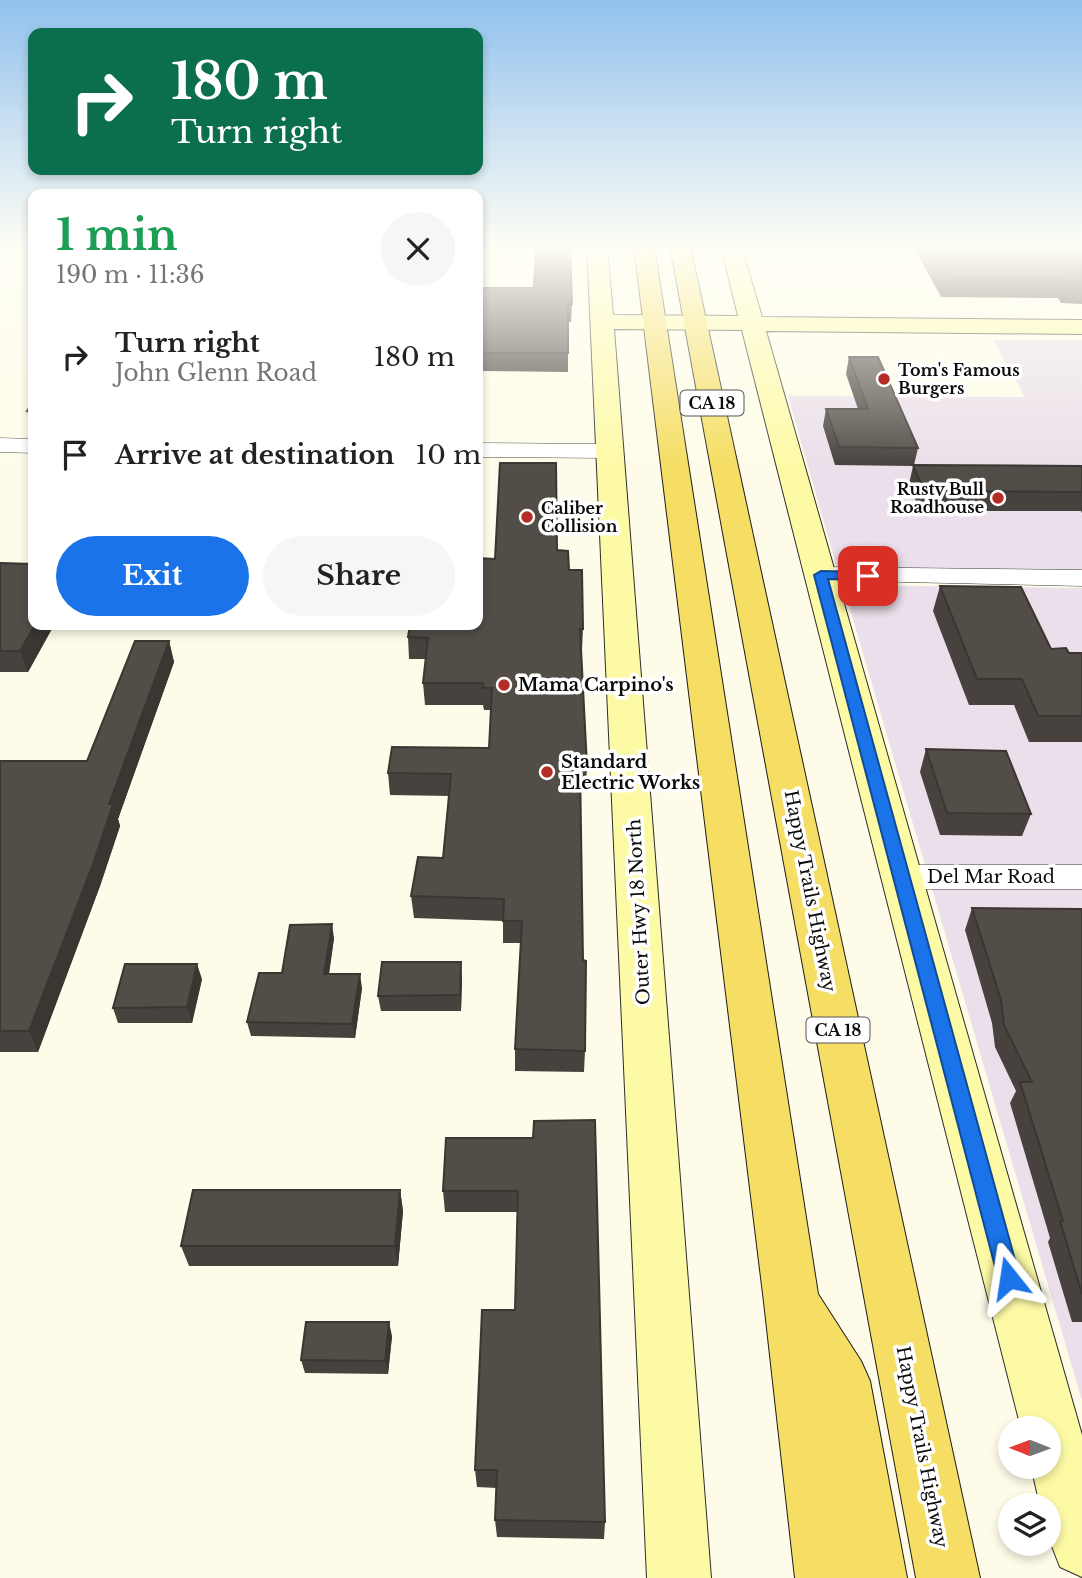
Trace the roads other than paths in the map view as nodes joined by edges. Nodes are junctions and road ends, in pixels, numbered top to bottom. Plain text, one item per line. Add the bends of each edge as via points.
1 (675, 320) edge
2 (676, 320) edge
3 (751, 320) edge
4 (603, 322) joint
5 (676, 323) junction
6 (752, 324) junction
7 (1082, 327) edge
8 (28, 446) edge
9 (1, 447) edge
10 (483, 450) edge
11 (611, 451) junction
12 (821, 575) junction
13 (1082, 578) edge
14 (900, 877) junction
15 (1082, 877) edge
16 (792, 1302) junction
17 (1082, 1545) edge
18 (679, 1578) edge
19 (827, 1578) edge
20 (875, 1578) edge
21 (948, 1578) edge

1 - 5 main road, Happy Trails Highway / CA 18
2 - 5 main road, Happy Trails Highway / CA 18
3 - 6 street
4 - 5 street
4 - 11 street, Outer Hwy 18 North
5 - 6 street
5 - 16 main road, Happy Trails Highway / CA 18
5 - 21 main road, Happy Trails Highway / CA 18
6 - 7 street
6 - 12 street
8 - 9 street
10 - 11 street
11 - 18 street, Outer Hwy 18 North
12 - 13 street
12 - 14 street
14 - 15 street, Del Mar Road
14 - 17 street
16 - 19 main road, Happy Trails Highway / CA 18
16 - 20 main road via 841,1381

